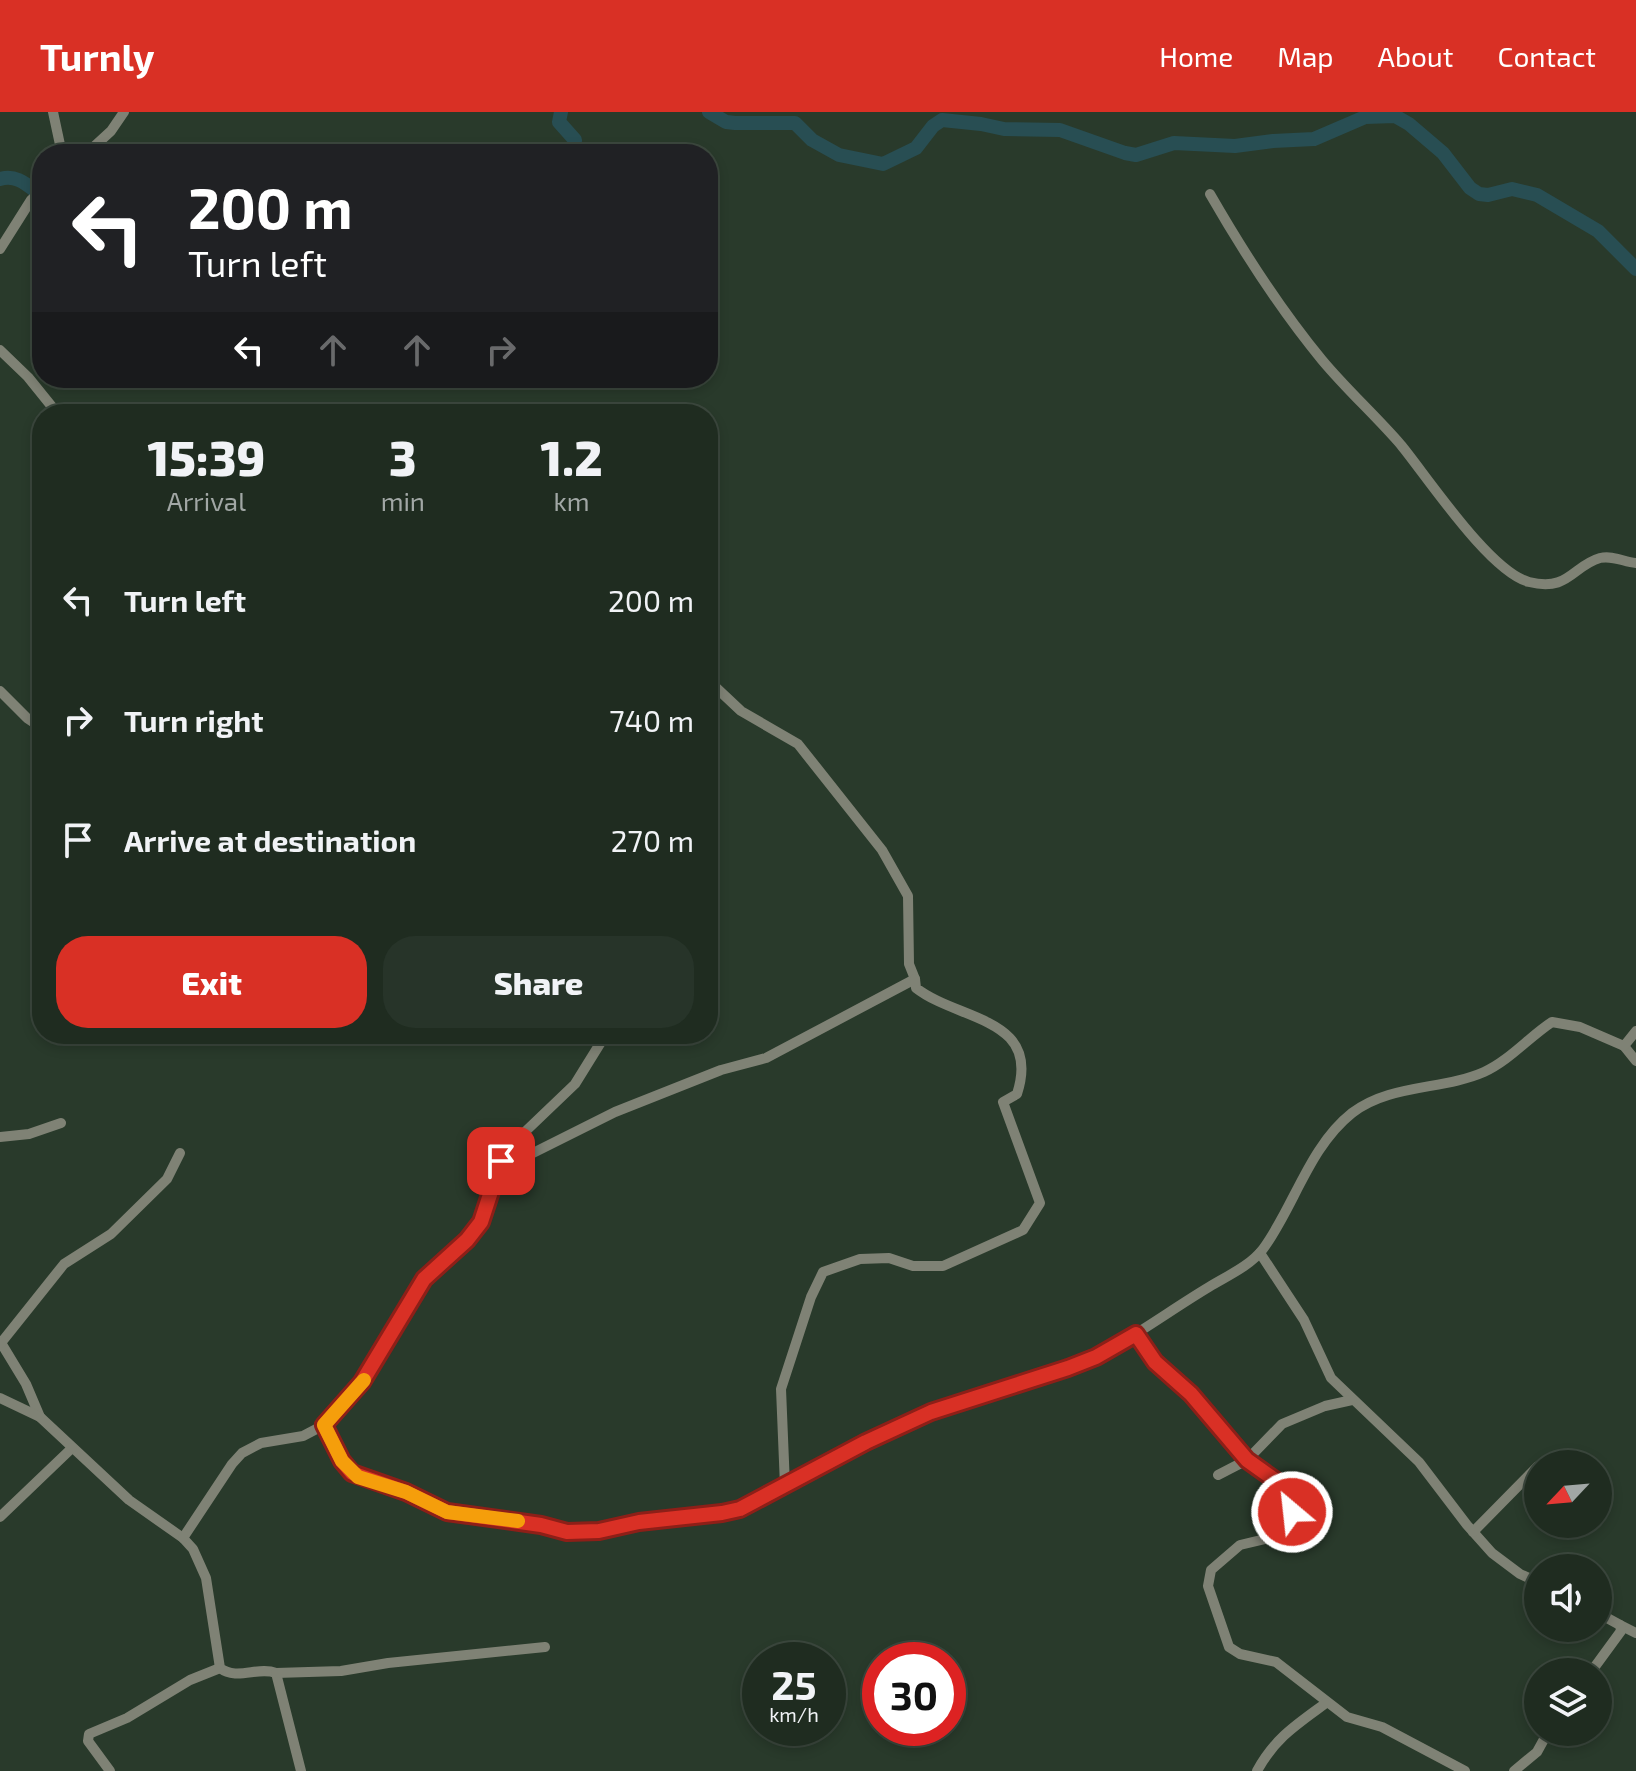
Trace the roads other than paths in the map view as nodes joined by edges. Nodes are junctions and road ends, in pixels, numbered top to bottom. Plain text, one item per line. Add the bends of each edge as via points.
1 (53, 112) edge
2 (124, 112) edge
3 (60, 144) edge
4 (97, 144) edge
5 (1210, 194) dead end
6 (32, 199) edge
7 (0, 249) edge
8 (0, 350) edge
9 (32, 382) edge
10 (37, 388) edge
11 (50, 404) edge
12 (1636, 563) edge
13 (718, 689) edge
14 (0, 691) edge
15 (32, 721) edge
16 (915, 979) junction
17 (1636, 1031) edge
18 (599, 1044) edge
19 (1624, 1046) junction
20 (1636, 1061) edge
21 (61, 1123) dead end
22 (0, 1137) edge
23 (180, 1153) dead end
24 (499, 1170) junction
25 (1260, 1253) junction
26 (1136, 1334) junction
27 (0, 1342) edge
28 (0, 1398) edge
29 (1352, 1400) junction
30 (40, 1417) junction
31 (324, 1425) junction
32 (72, 1448) junction
33 (1247, 1460) junction
34 (1218, 1475) dead end
35 (1524, 1482) edge
36 (785, 1486) junction
37 (0, 1517) edge
38 (1473, 1532) junction
39 (183, 1538) junction
40 (1524, 1576) edge
41 (1612, 1621) edge
42 (1620, 1625) junction
43 (1636, 1633) edge
44 (545, 1647) dead end
45 (1602, 1658) edge
46 (220, 1668) junction
47 (276, 1673) junction
48 (1326, 1703) junction
49 (1540, 1746) edge
50 (1259, 1770) edge
51 (110, 1771) edge
52 (301, 1771) edge
53 (1465, 1771) edge
54 (1514, 1771) edge

1 - 3 street
2 - 4 street
5 - 12 street via 1255,272 1323,362 1504,568 1525,581 1546,585 1571,578 1601,558
6 - 7 street
8 - 9 street
10 - 11 street
13 - 16 street via 741,711 798,744 882,850 908,896 909,964
14 - 15 street
16 - 24 street via 766,1058 615,1112
16 - 36 street via 922,993 981,1017 1019,1049 1021,1082 1017,1094 1003,1102 1040,1203 1023,1230 943,1266 860,1259 823,1272 781,1389
17 - 19 street
18 - 24 street via 582,1076 507,1149
19 - 20 street
19 - 25 street via 1552,1022 1483,1072 1402,1092 1355,1111 1302,1177
21 - 22 street
23 - 27 street via 167,1179 131,1217 64,1264
24 - 31 street via 481,1222 424,1279 362,1382
25 - 26 street
25 - 29 street via 1304,1320 1331,1378
26 - 33 street via 1155,1362 1191,1394
26 - 36 street via 1068,1368 931,1412
27 - 30 street
28 - 30 street
29 - 33 street via 1282,1424
29 - 38 street via 1419,1462
30 - 32 street
31 - 36 street via 342,1461 358,1477 447,1512 567,1532 722,1513
31 - 39 street via 242,1453
32 - 37 street
32 - 39 street via 129,1500
33 - 34 street
33 - 48 street via 1282,1485 1293,1501 1292,1512 1274,1537 1240,1545 1217,1564 1208,1577 1212,1597 1234,1651 1276,1662
35 - 38 street
38 - 40 street
39 - 46 street via 206,1578
41 - 42 street
42 - 43 street
42 - 45 street via 1619,1637
44 - 47 street via 341,1671
46 - 47 street via 232,1674
46 - 51 street via 89,1734 88,1741
47 - 52 street
48 - 50 street via 1281,1736
48 - 53 street
49 - 54 street

